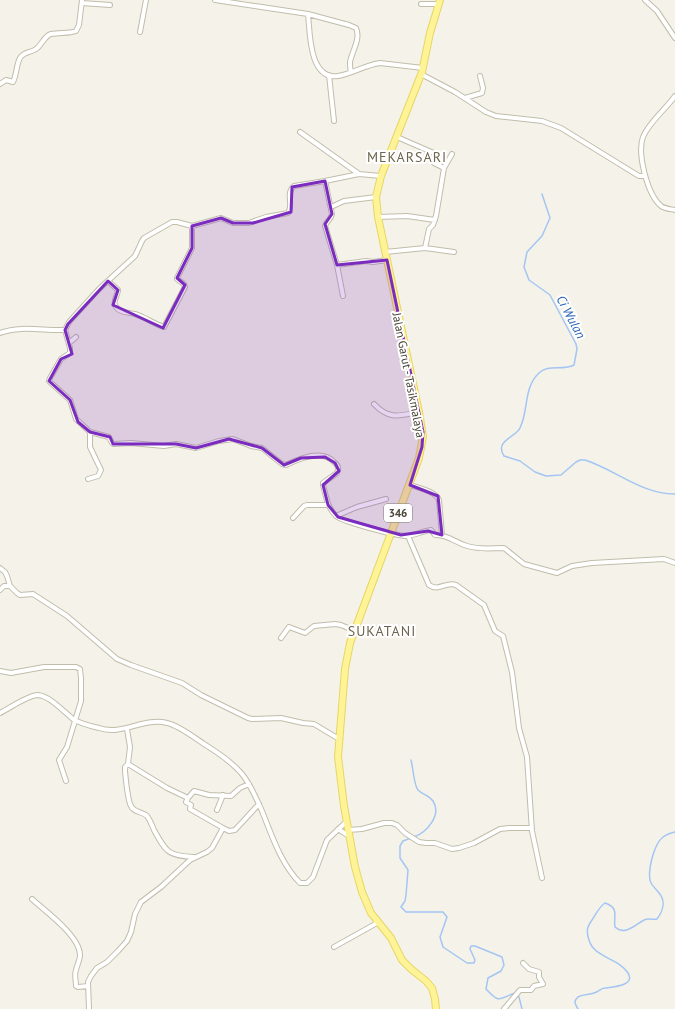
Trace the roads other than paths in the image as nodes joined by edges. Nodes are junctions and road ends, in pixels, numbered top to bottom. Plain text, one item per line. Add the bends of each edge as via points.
1 (146, 0) edge
2 (215, 0) edge
3 (262, 0) edge
4 (645, 0) edge
5 (82, 2) edge
6 (439, 2) edge
7 (421, 4) dead end
8 (110, 5) dead end
9 (260, 6) junction
10 (308, 14) junction
11 (140, 32) dead end
12 (675, 38) edge
13 (422, 71) junction
14 (350, 72) junction
15 (329, 75) junction
16 (480, 76) dead end
17 (0, 84) edge
18 (675, 96) edge
19 (465, 98) junction
20 (334, 121) dead end
21 (300, 132) dead end
22 (397, 137) junction
23 (452, 154) dead end
24 (444, 168) junction
25 (359, 174) junction
26 (381, 176) junction
27 (644, 176) junction
28 (325, 181) junction
29 (376, 197) junction
30 (331, 208) junction
31 (675, 210) edge
32 (378, 217) junction
33 (435, 220) junction
34 (192, 226) junction
35 (425, 248) junction
36 (386, 252) junction
37 (454, 252) dead end
38 (387, 260) junction
39 (337, 265) junction
40 (108, 280) junction
41 (343, 296) dead end
42 (65, 330) junction
43 (0, 333) edge
44 (76, 337) dead end
45 (69, 344) junction
46 (374, 404) dead end
47 (419, 412) junction
48 (90, 432) junction
49 (88, 479) dead end
50 (410, 485) junction
51 (386, 499) dead end
52 (328, 505) junction
53 (336, 516) junction
54 (293, 518) dead end
55 (391, 533) junction
56 (442, 535) junction
57 (408, 536) junction
58 (675, 563) edge
59 (0, 568) edge
60 (10, 586) junction
61 (0, 590) edge
62 (355, 631) junction
63 (281, 638) dead end
64 (0, 671) edge
65 (0, 712) edge
66 (74, 720) junction
67 (127, 729) junction
68 (339, 738) junction
69 (128, 764) junction
70 (66, 781) dead end
71 (249, 784) junction
72 (223, 796) junction
73 (188, 798) junction
74 (259, 804) junction
75 (217, 810) dead end
76 (346, 822) junction
77 (223, 828) junction
78 (532, 828) junction
79 (338, 829) junction
80 (348, 833) junction
81 (194, 857) junction
82 (542, 878) dead end
83 (32, 899) dead end
84 (377, 923) junction
85 (334, 947) dead end
86 (523, 963) dead end
87 (88, 986) junction
88 (89, 1009) edge
89 (436, 1009) edge
90 (504, 1009) edge

1 - 11 street
2 - 9 street
3 - 9 street
4 - 12 street via 658,11
5 - 8 street
5 - 17 street via 76,30 47,36 37,49 22,55 13,82 6,80
6 - 7 street
6 - 13 main road, Jalan Garut - Tasikmalaya / 346
9 - 10 street
10 - 14 street via 356,28 356,47 350,63
10 - 15 street via 315,60 321,71
13 - 14 street via 380,64
13 - 19 street
13 - 22 main road, Jalan Garut - Tasikmalaya / 346
14 - 15 street via 339,76
15 - 20 street
16 - 19 street via 482,93
18 - 27 street via 643,137 641,148
19 - 27 street via 496,116 542,121 561,128 639,176
21 - 25 street
22 - 24 street via 436,154 434,163
22 - 26 main road, Jalan Garut - Tasikmalaya / 346
23 - 24 street
24 - 33 street
25 - 26 street
25 - 28 street
26 - 29 main road, Jalan Garut - Tasikmalaya / 346
27 - 31 street via 659,204
28 - 30 street
28 - 34 street via 292,187 291,209 288,213 252,223 233,223 221,218
29 - 30 street via 344,201
29 - 32 main road, Jalan Garut - Tasikmalaya / 346
30 - 39 street via 331,219 325,226
32 - 33 street via 407,216
32 - 36 main road, Jalan Garut - Tasikmalaya / 346
33 - 35 street via 429,229
34 - 40 street via 174,222 147,236 135,256
34 - 40 street via 192,248 176,278 185,287 164,327 142,316 118,309 114,301 118,290
35 - 36 street
35 - 37 street
36 - 38 main road, Jalan Garut - Tasikmalaya / 346
38 - 39 street
38 - 47 main road, Jalan Garut - Tasikmalaya / 346
39 - 41 street
40 - 42 street via 69,322
42 - 43 street via 19,328
42 - 45 street
44 - 45 street
45 - 48 street via 70,353 61,359 50,381 70,400 76,419
46 - 47 street via 391,416
47 - 50 main road, Jalan Garut - Tasikmalaya / 346 via 423,441
48 - 49 street via 90,447 101,470 98,476
48 - 52 street via 109,437 114,444 178,445 196,448 233,439 262,448 286,465 301,458 325,456 336,463 338,471 323,484
50 - 55 main road, Jalan Garut - Tasikmalaya / 346
50 - 56 street via 438,496
51 - 53 street via 357,506
52 - 53 street
52 - 54 street via 304,506
53 - 55 street
55 - 57 street
55 - 62 main road, Jalan Garut - Tasikmalaya / 346
56 - 57 street via 435,535 429,530
56 - 58 street via 480,549 505,548 524,564 557,574 572,566 592,563 664,559
57 - 78 street via 429,585 436,588 456,585 484,605 495,630 503,636 512,672 519,728 527,757
59 - 60 street via 8,576
60 - 61 street via 4,586
60 - 68 street via 20,595 33,594 60,612 117,659 131,666 182,683 248,718 282,718 314,724
62 - 63 street via 338,624 314,626 305,633 289,627
62 - 68 main road, Jalan Garut - Tasikmalaya / 346 via 345,668
64 - 66 street via 16,672 48,667 80,669 81,701
65 - 66 street via 31,696 39,695 57,705
66 - 67 street via 103,730
66 - 70 street via 67,747 58,763
67 - 69 street via 130,748
67 - 71 street via 151,722 168,723 215,751 242,774
68 - 76 main road, Jalan Garut - Tasikmalaya / 346 via 338,757
69 - 73 street
69 - 81 street via 124,771 130,806 148,817 168,852
71 - 72 street via 231,796
71 - 74 street
72 - 73 street via 194,791
72 - 75 street
73 - 77 street via 186,802 191,804 190,810
74 - 77 street via 235,830
74 - 79 street via 290,871 300,883 307,883 313,877 327,840
76 - 79 street
76 - 80 main road, Jalan Garut - Tasikmalaya / 346
77 - 81 street via 212,848
78 - 80 street via 500,829 456,849 435,843 422,843 392,823
78 - 82 street
79 - 80 street
80 - 84 main road, Jalan Garut - Tasikmalaya / 346 via 354,867 362,892
81 - 87 street via 141,902 127,941 107,962 97,968
83 - 87 street via 75,941 80,955 75,971 76,986
84 - 85 street
84 - 89 main road, Jalan Garut - Tasikmalaya / 346 via 391,938 402,960 432,988
86 - 90 street via 528,969 539,972 543,984 534,986 531,990 521,990
87 - 88 street

